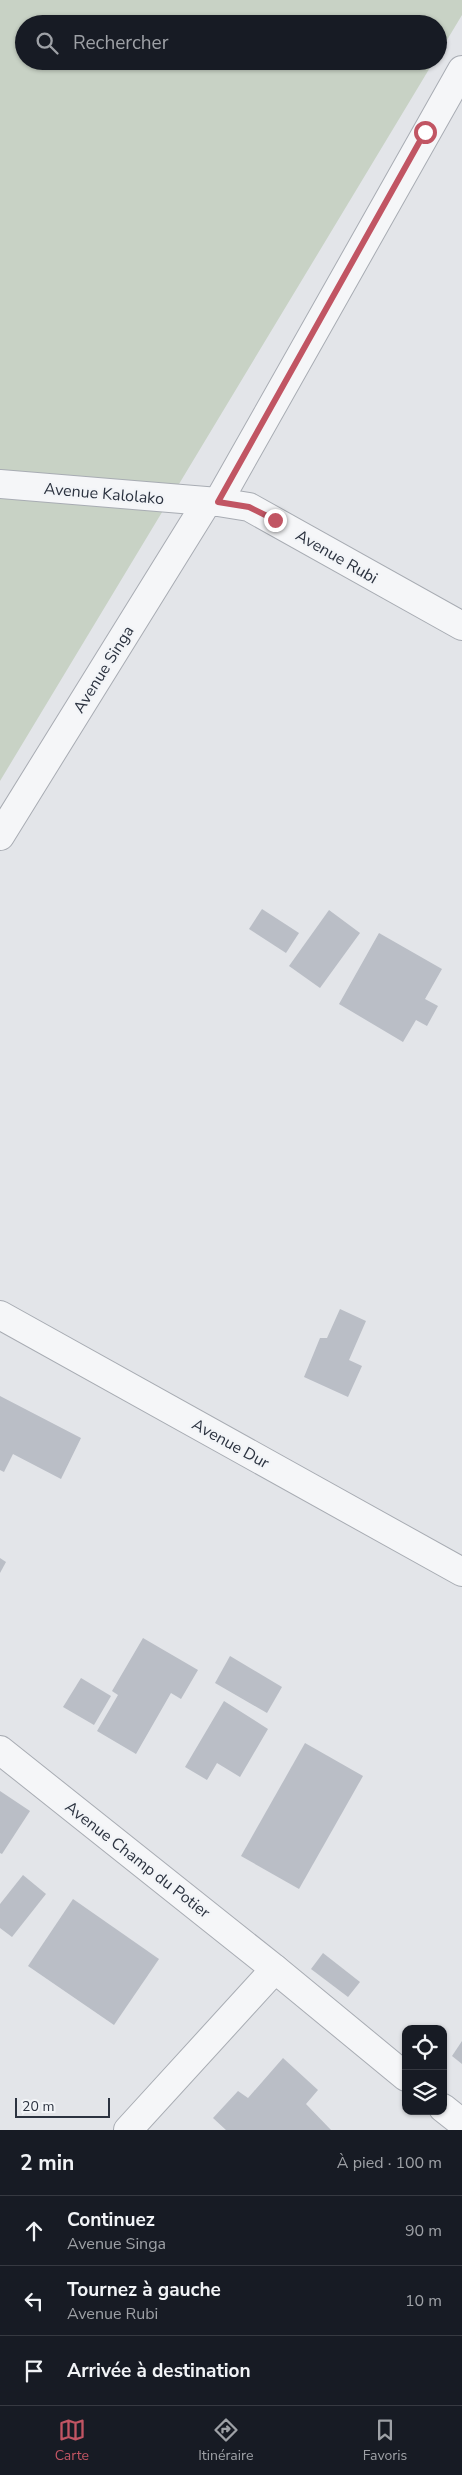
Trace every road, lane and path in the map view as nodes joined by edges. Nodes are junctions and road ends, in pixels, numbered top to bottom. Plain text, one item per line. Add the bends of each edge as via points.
1 (462, 70) edge
2 (0, 484) edge
3 (213, 502) junction
4 (462, 626) edge
5 (0, 836) edge
6 (0, 1315) edge
7 (462, 1572) edge
8 (0, 1750) edge
9 (275, 1969) junction
10 (402, 2074) edge
11 (447, 2111) edge
12 (462, 2123) edge
13 (128, 2130) edge

1 - 3 street, Avenue Singa
2 - 3 street, Avenue Kalolako
3 - 4 street, Avenue Rubi via 249,507
3 - 5 street, Avenue Singa
6 - 7 street, Avenue Dur
8 - 9 street, Avenue Champ du Potier
9 - 10 street, Avenue Champ du Potier
9 - 13 street
11 - 12 street

